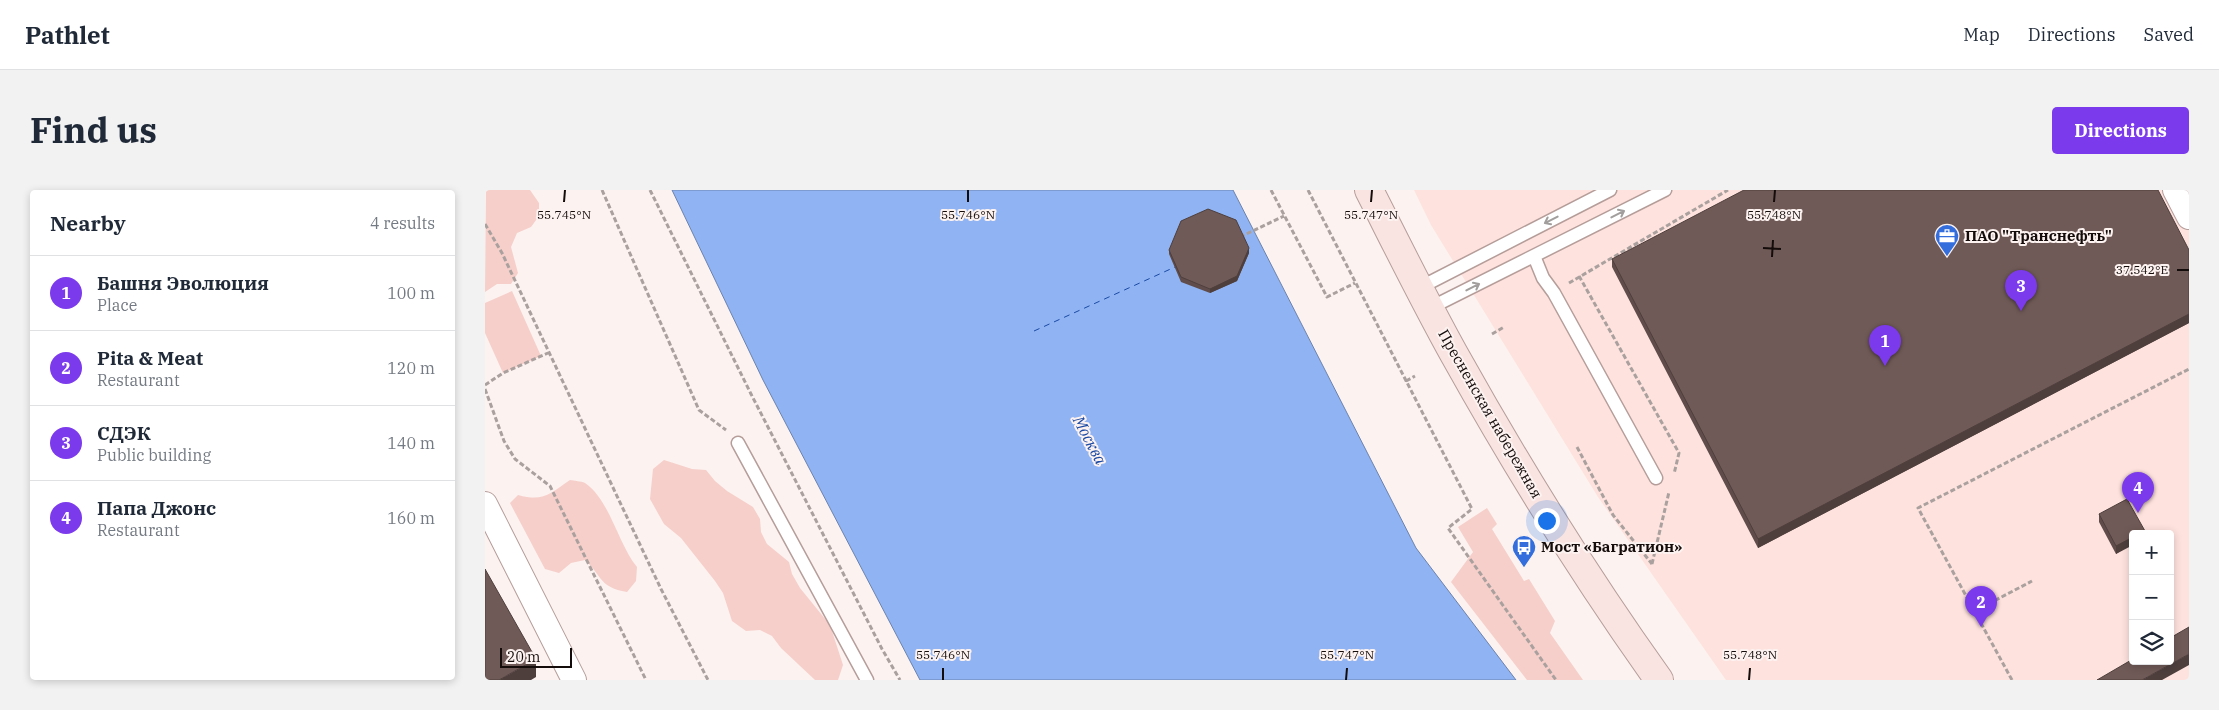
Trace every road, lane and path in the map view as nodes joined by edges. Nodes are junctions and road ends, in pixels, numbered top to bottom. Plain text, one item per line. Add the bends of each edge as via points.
1 (602, 190) edge
2 (650, 190) edge
3 (1271, 190) edge
4 (1308, 190) edge
5 (1369, 190) edge
6 (1610, 190) edge
7 (1665, 190) edge
8 (1727, 190) edge
9 (2175, 190) edge
10 (1285, 216) junction
11 (2189, 218) edge
12 (485, 224) edge
13 (1234, 240) edge
14 (1534, 256) junction
15 (1355, 283) junction
16 (1553, 293) junction
17 (1425, 298) junction
18 (1504, 327) dead end
19 (1492, 334) dead end
20 (548, 353) junction
21 (2189, 369) edge
22 (1415, 376) dead end
23 (1406, 381) junction
24 (485, 385) edge
25 (485, 389) edge
26 (738, 443) joint
27 (1577, 448) dead end
28 (1656, 478) dead end
29 (485, 504) edge
30 (1652, 564) dead end
31 (2032, 581) dead end
32 (1975, 611) junction
33 (566, 677) edge
34 (645, 680) edge
35 (708, 680) edge
36 (867, 680) edge
37 (901, 680) edge
38 (1556, 680) edge
39 (1659, 680) edge
40 (2012, 680) edge

1 - 26 path via 699,410 729,432
2 - 37 path via 751,394
3 - 10 path
4 - 15 path
5 - 17 main road, Пресненская набережная
6 -> 17 lane
14 -> 7 lane
8 - 16 path
9 - 11 street
10 - 13 path
10 - 15 path via 1327,297
12 - 20 path
14 - 16 lane
17 -> 14 lane
15 - 23 path
16 - 28 lane
17 - 39 main road, Пресненская набережная via 1507,447 1560,534
18 - 19 path
20 - 24 path via 503,373
20 - 35 path via 661,590
21 - 32 path via 1918,508
22 - 23 path
23 - 38 path via 1472,509 1448,528
25 - 34 path via 504,441 515,459 550,486
26 - 36 lane
27 - 30 path via 1613,515
29 - 33 street
31 - 32 path
32 - 40 path

